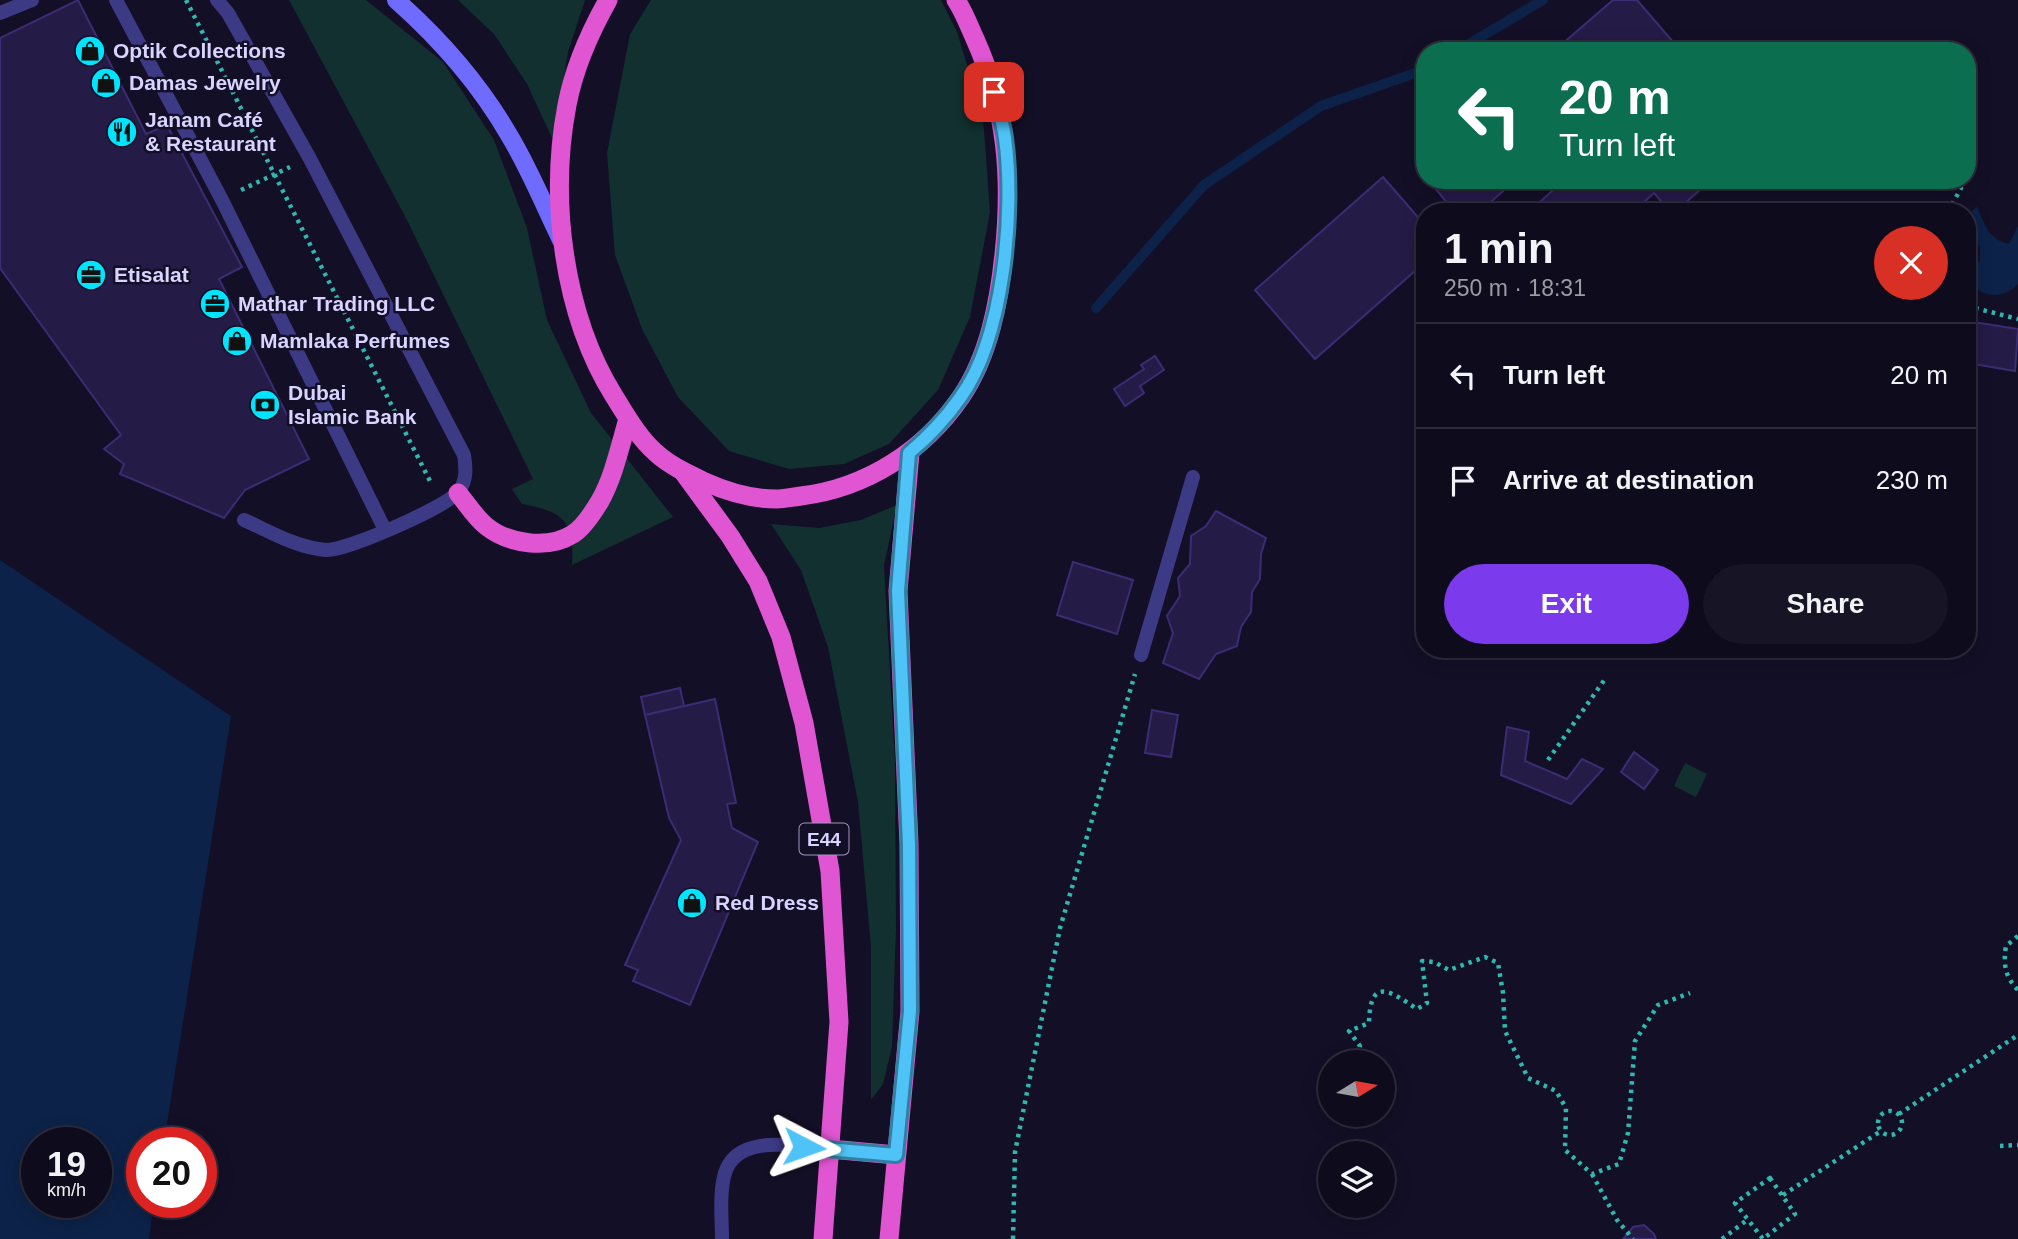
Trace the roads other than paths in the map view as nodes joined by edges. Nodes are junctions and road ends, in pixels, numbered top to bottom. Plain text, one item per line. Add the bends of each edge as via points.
1 (32, 0) edge
2 (116, 0) edge
3 (217, 0) edge
4 (396, 0) edge
5 (608, 0) edge
6 (956, 0) edge
7 (230, 7) edge
8 (0, 13) edge
9 (563, 245) junction
10 (628, 419) junction
11 (909, 453) junction
12 (682, 472) junction
13 (1193, 477) dead end
14 (458, 493) junction
15 (244, 520) dead end
16 (385, 530) junction
17 (1141, 655) road end
18 (830, 1149) junction
19 (896, 1155) junction
20 (722, 1239) edge
21 (823, 1239) edge
22 (889, 1239) edge

1 - 8 lane
2 - 16 lane via 222,200
3 - 7 lane
4 - 9 main road via 463,67 509,134
5 - 9 highway via 590,34 568,104 560,177
6 - 11 highway via 988,69 1005,138 1009,208 1002,276 979,364 961,397
7 - 14 lane via 464,455 465,479
9 - 10 highway via 585,340
10 - 12 highway via 653,451
10 - 14 highway via 600,502 573,534 549,543 505,537 487,527
11 - 12 highway via 869,478 823,494 776,499 723,490
11 - 19 highway via 898,591 909,845 910,1011
12 - 18 highway, E44 via 758,581 781,637 804,723 831,885 839,1023
13 - 17 lane
14 - 16 lane
15 - 16 lane via 296,543 326,550
18 - 19 highway
18 - 20 lane via 757,1145 738,1154 726,1171
18 - 21 highway, E44
19 - 22 highway

